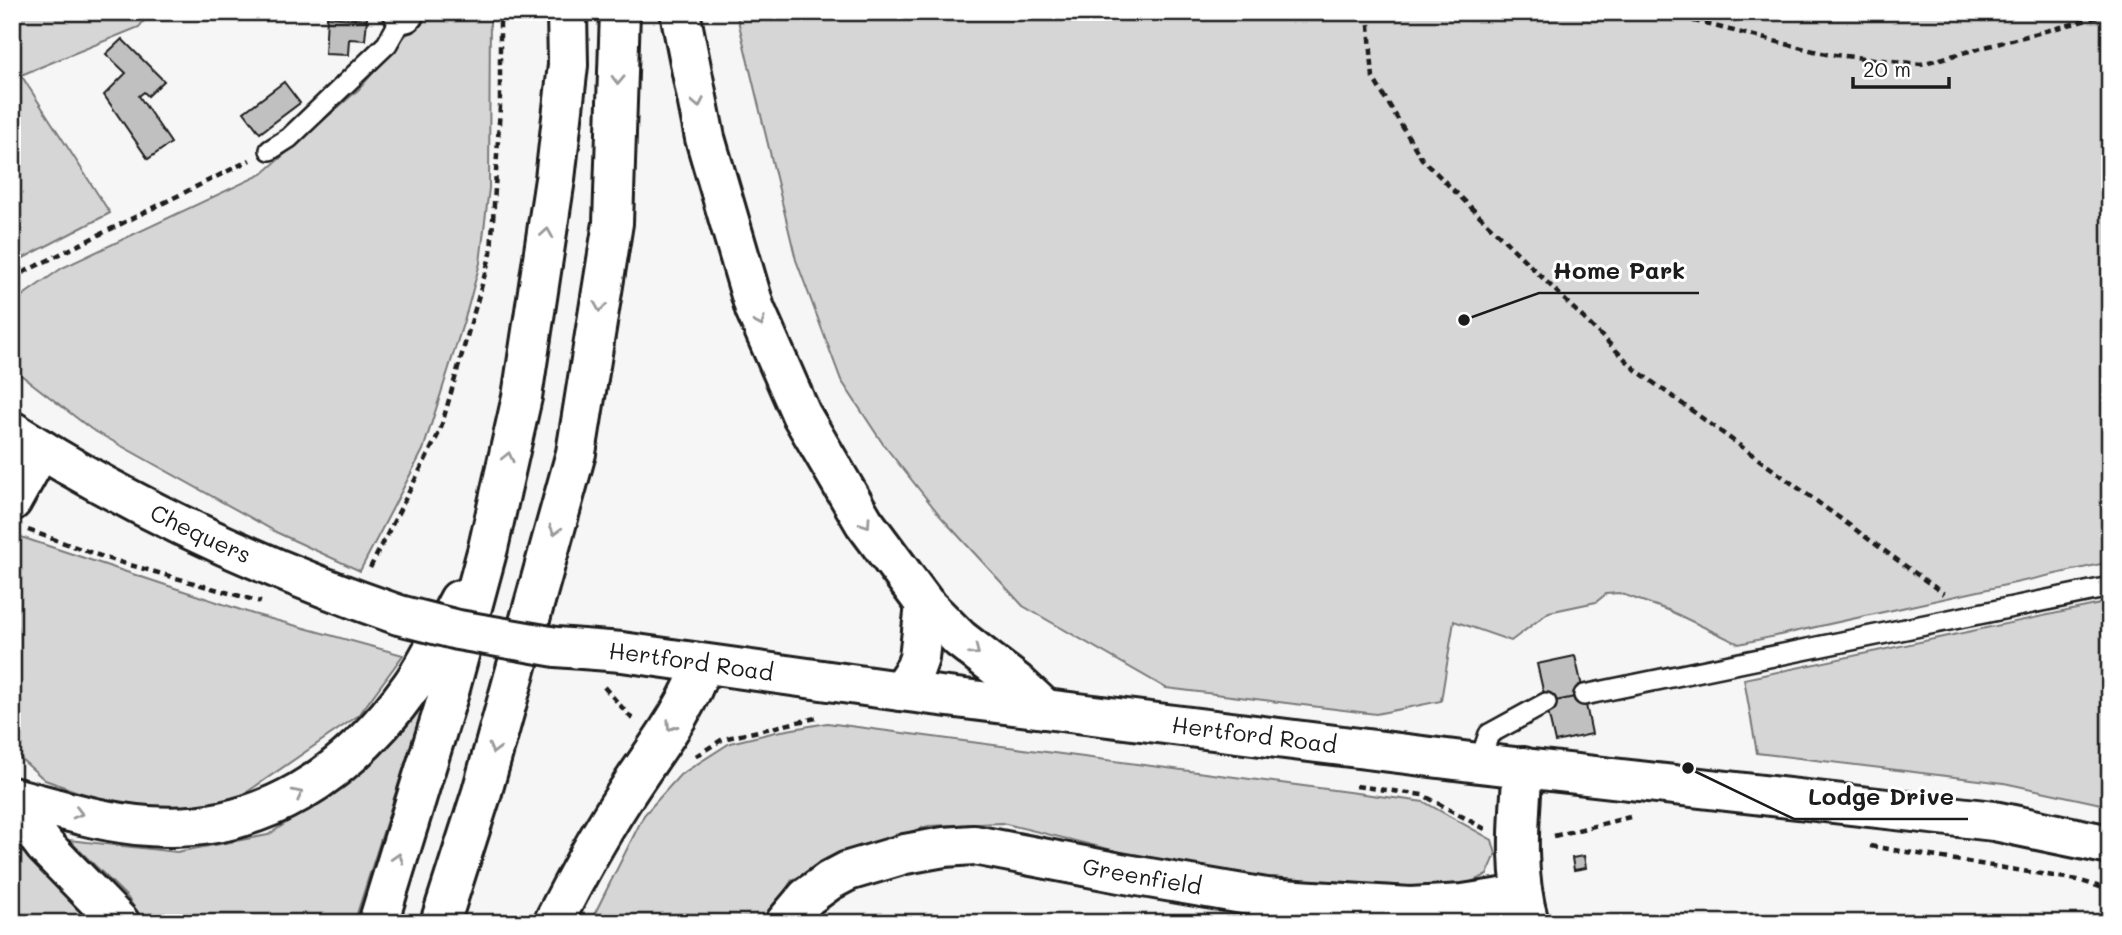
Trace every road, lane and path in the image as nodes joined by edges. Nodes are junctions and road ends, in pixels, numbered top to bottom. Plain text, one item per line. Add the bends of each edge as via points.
1 (500, 12) edge
2 (567, 12) edge
3 (620, 12) edge
4 (680, 12) edge
5 (1368, 12) edge
6 (1658, 12) edge
7 (404, 13) edge
8 (2110, 14) edge
9 (270, 150) joint
10 (12, 278) edge
11 (27, 440) edge
12 (17, 514) edge
13 (488, 548) junction
14 (365, 578) dead end
15 (2110, 587) edge
16 (925, 604) junction
17 (269, 605) dead end
18 (398, 615) joint
19 (1973, 615) junction
20 (702, 665) junction
21 (596, 685) dead end
22 (900, 691) junction
23 (1584, 695) dead end
24 (1546, 703) dead end
25 (1045, 709) junction
26 (818, 717) dead end
27 (640, 728) dead end
28 (685, 762) dead end
29 (1479, 763) junction
30 (1523, 767) junction
31 (12, 797) edge
32 (12, 802) edge
33 (1637, 815) dead end
34 (1550, 837) dead end
35 (1867, 845) dead end
36 (2110, 845) edge
37 (2110, 890) edge
38 (1525, 909) edge
39 (120, 923) edge
40 (378, 923) edge
41 (440, 923) edge
42 (554, 923) edge
43 (785, 923) edge

1 - 14 path via 500,107 491,253 440,431
13 -> 2 main road via 522,397 553,193 568,65
3 -> 41 main road via 613,223 576,453 482,792
4 -> 16 main road via 705,138 755,309 801,414 864,522
5 - 19 path via 1373,78 1432,169 1636,370
6 - 8 path via 1826,54 1921,64
7 - 9 lane via 387,44 289,138
9 - 10 path
11 - 12 main road
11 - 18 main road, Chequers via 118,493 249,557
12 - 17 path via 109,559
31 -> 13 main road via 109,822 194,827 230,822 299,793 344,760 414,683
40 -> 13 main road
15 - 19 lane
16 - 22 main road via 919,658
16 -> 25 main road
18 - 20 main road, Hertford Road, bridge via 556,647
19 - 23 lane
20 - 22 main road, Hertford Road
20 -> 42 main road via 692,693 622,800
21 - 27 path via 607,688
22 - 25 main road, Hertford Road
24 - 29 lane via 1489,734
25 - 29 main road, Hertford Road
26 - 28 path via 723,739
29 - 30 main road, Hertford Road
30 - 36 main road, Hertford Road via 1994,821
30 - 38 main road via 1517,839
32 - 39 main road via 45,846
33 - 34 path
35 - 37 path via 2078,880
38 - 43 main road, Greenfield via 1266,898 974,845 905,854 848,871 807,897

